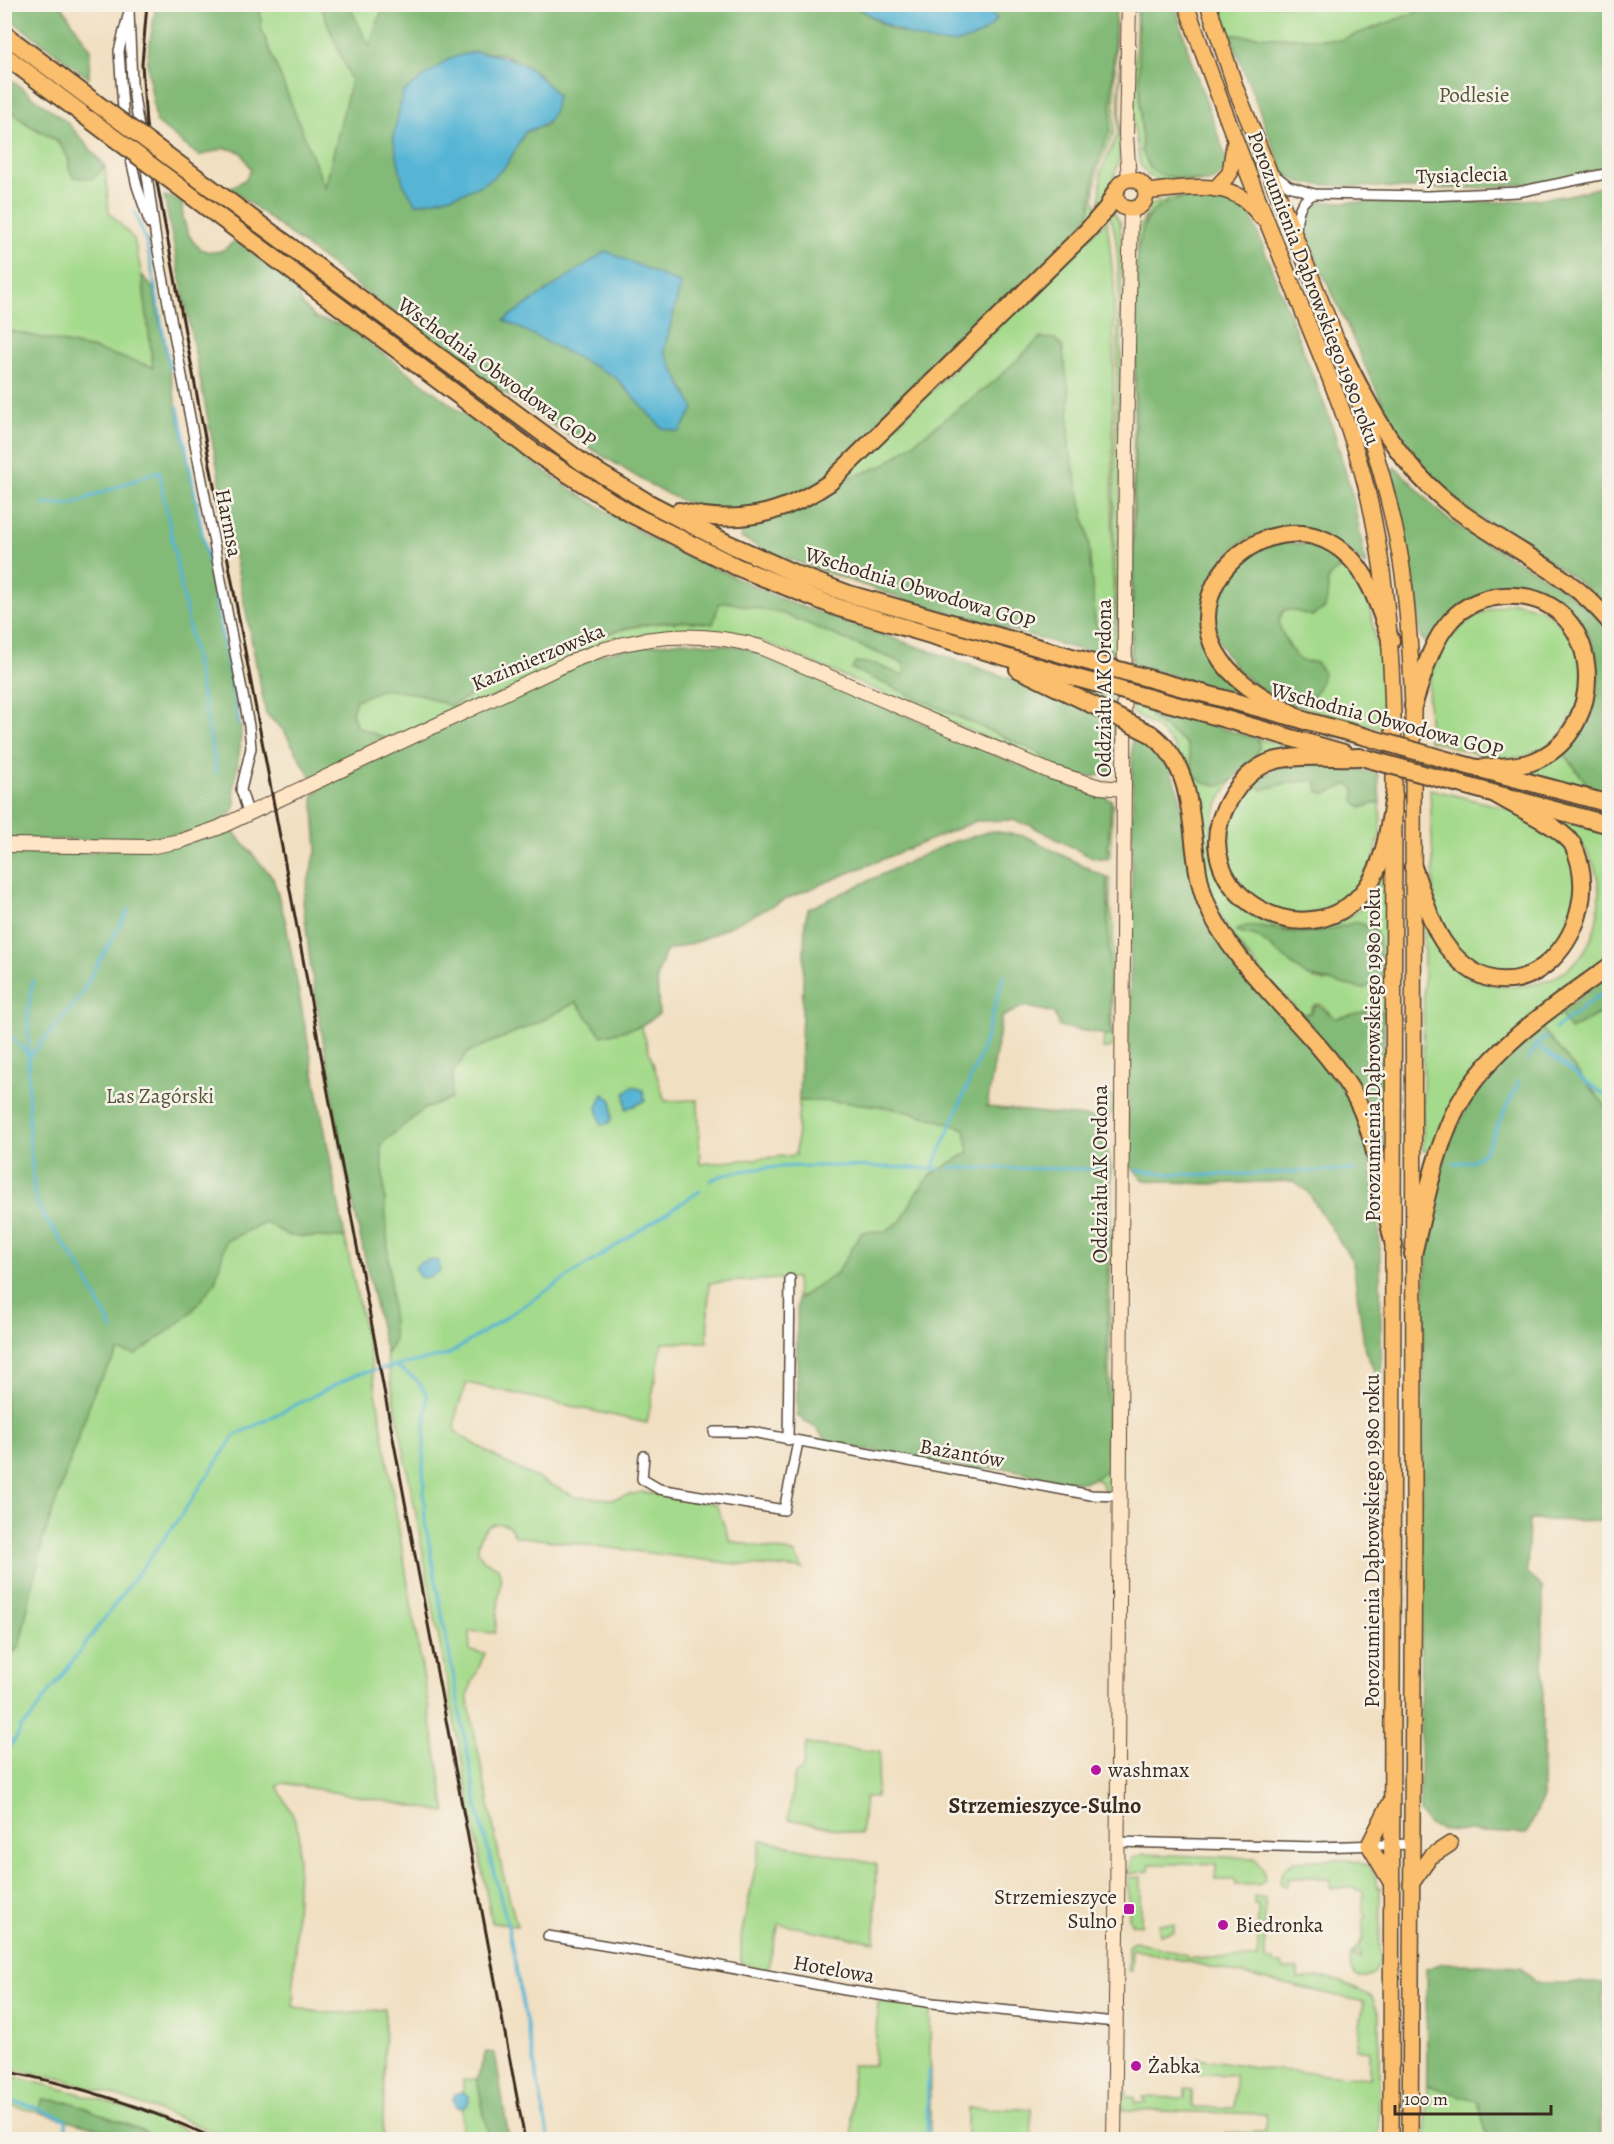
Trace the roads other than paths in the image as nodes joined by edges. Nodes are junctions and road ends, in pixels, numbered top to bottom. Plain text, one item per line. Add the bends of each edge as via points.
1 (1129, 4) edge
2 (1186, 4) edge
3 (1208, 4) edge
4 (130, 8) edge
5 (4, 34) edge
6 (4, 56) edge
7 (1234, 141) junction
8 (1268, 169) junction
9 (1610, 174) edge
10 (1129, 179) junction
11 (1215, 189) junction
12 (1116, 191) junction
13 (1146, 192) junction
14 (1314, 194) junction
15 (1131, 209) junction
16 (1267, 223) junction
17 (1296, 238) junction
18 (156, 240) junction
19 (1338, 344) junction
20 (649, 504) junction
21 (1610, 622) edge
22 (1391, 641) junction
23 (1000, 657) junction
24 (1413, 706) junction
25 (1305, 721) junction
26 (1362, 758) junction
27 (1478, 768) junction
28 (1124, 789) junction
29 (1495, 794) junction
30 (1394, 796) junction
31 (1610, 804) edge
32 (248, 812) junction
33 (1610, 825) edge
34 (4, 845) edge
35 (1413, 867) junction
36 (1610, 966) edge
37 (1394, 1245) junction
38 (1413, 1254) junction
39 (790, 1279) dead end
40 (714, 1432) dead end
41 (788, 1440) junction
42 (798, 1442) junction
43 (645, 1456) dead end
44 (1119, 1496) junction
45 (1393, 1797) junction
46 (1117, 1842) junction
47 (1412, 1844) junction
48 (1450, 1844) dead end
49 (1369, 1845) junction
50 (1393, 1845) junction
51 (1392, 1884) junction
52 (1411, 1884) junction
53 (548, 1936) dead end
54 (1115, 2022) junction
55 (1114, 2139) edge
56 (1391, 2139) edge
57 (1410, 2139) edge

1 - 10 street
2 - 7 main road, Porozumienia Dąbrowskiego 1980 roku
3 - 8 main road, Porozumienia Dąbrowskiego 1980 roku
4 - 18 street, Harmsa via 134,103
4 - 18 street, Harmsa via 119,51 122,110 137,186
5 - 20 highway, Wschodnia Obwodowa GOP, bridge via 510,411
6 - 23 highway, Wschodnia Obwodowa GOP, bridge via 538,455 631,514 737,567 838,608
7 - 11 main road via 1230,173
7 - 16 main road, Porozumienia Dąbrowskiego 1980 roku
8 - 14 street, Tysiąclecia via 1289,186
8 - 17 main road, Porozumienia Dąbrowskiego 1980 roku
9 - 14 street, Tysiąclecia via 1560,186 1493,194
10 - 12 main road
10 - 13 main road via 1139,182
11 - 13 main road
11 - 16 main road via 1240,196
12 - 15 main road via 1119,203
12 - 20 highway via 1087,231 856,458 817,491 793,505 748,518 706,518
13 - 15 main road via 1142,205
14 - 17 street via 1299,208
15 - 28 street, Oddziału AK Ordona
16 - 22 main road, Porozumienia Dąbrowskiego 1980 roku via 1337,396 1366,489 1385,584
17 - 19 main road, Porozumienia Dąbrowskiego 1980 roku
18 - 32 street, Harmsa via 249,726 250,748 241,790
19 - 21 highway via 1378,424 1418,475 1456,509 1578,588
19 - 24 main road, Porozumienia Dąbrowskiego 1980 roku via 1376,454 1392,516 1409,626
20 - 25 highway, Wschodnia Obwodowa GOP, bridge via 796,574 849,594
22 - 25 highway via 1365,577 1334,545 1301,535 1277,535 1260,539 1234,558 1215,582 1210,601 1209,628 1215,650 1256,693
22 - 30 main road, Porozumienia Dąbrowskiego 1980 roku
23 - 26 highway, Wschodnia Obwodowa GOP, bridge
23 - 37 highway, bridge via 1028,676 1151,734 1166,746 1176,763 1191,811 1202,888 1217,925 1261,983 1322,1048 1358,1101 1371,1139
24 - 27 highway via 1438,637 1457,613 1500,596 1534,599 1569,620 1583,640 1592,670 1590,702 1580,725 1545,756 1514,765
24 - 35 main road, Porozumienia Dąbrowskiego 1980 roku
25 - 27 highway, Wschodnia Obwodowa GOP, bridge
26 - 29 highway, Wschodnia Obwodowa GOP, bridge
26 - 30 highway via 1274,761 1259,767 1235,790 1221,817 1217,844 1223,869 1244,898 1268,916 1281,919 1308,920 1346,907 1364,890 1379,864
27 - 31 highway, Wschodnia Obwodowa GOP
28 - 32 street, Kazimierzowska via 1100,788 1051,772 760,647 733,639 687,635 630,643 579,657
28 - 44 street, Oddziału AK Ordona
29 - 33 highway, Wschodnia Obwodowa GOP
29 - 35 highway via 1562,834 1586,867 1591,903 1587,927 1562,962 1542,974 1513,979 1490,976 1470,967 1454,956 1441,939
30 - 37 main road, Porozumienia Dąbrowskiego 1980 roku
32 - 34 street, Kazimierzowska via 182,841 149,847
35 - 38 main road, Porozumienia Dąbrowskiego 1980 roku
36 - 38 highway via 1523,1032 1484,1070 1462,1100 1442,1143
37 - 45 main road, Porozumienia Dąbrowskiego 1980 roku
38 - 47 main road, Porozumienia Dąbrowskiego 1980 roku
39 - 41 street
40 - 41 street, Bażantów via 752,1432
41 - 42 street, Bażantów
42 - 43 street via 784,1510 659,1489 642,1479
42 - 44 street, Bażantów via 1084,1494
44 - 46 street, Oddziału AK Ordona
45 - 49 main road
45 - 50 main road, Porozumienia Dąbrowskiego 1980 roku
46 - 49 street
46 - 54 street, Oddziału AK Ordona
47 - 50 street
47 - 52 main road, Porozumienia Dąbrowskiego 1980 roku
48 - 52 main road via 1431,1857
49 - 50 street
49 - 51 main road
50 - 51 main road, Porozumienia Dąbrowskiego 1980 roku
51 - 56 main road, Porozumienia Dąbrowskiego 1980 roku
52 - 57 main road, Porozumienia Dąbrowskiego 1980 roku
53 - 54 street, Hotelowa via 845,1990
54 - 55 street, Oddziału AK Ordona

